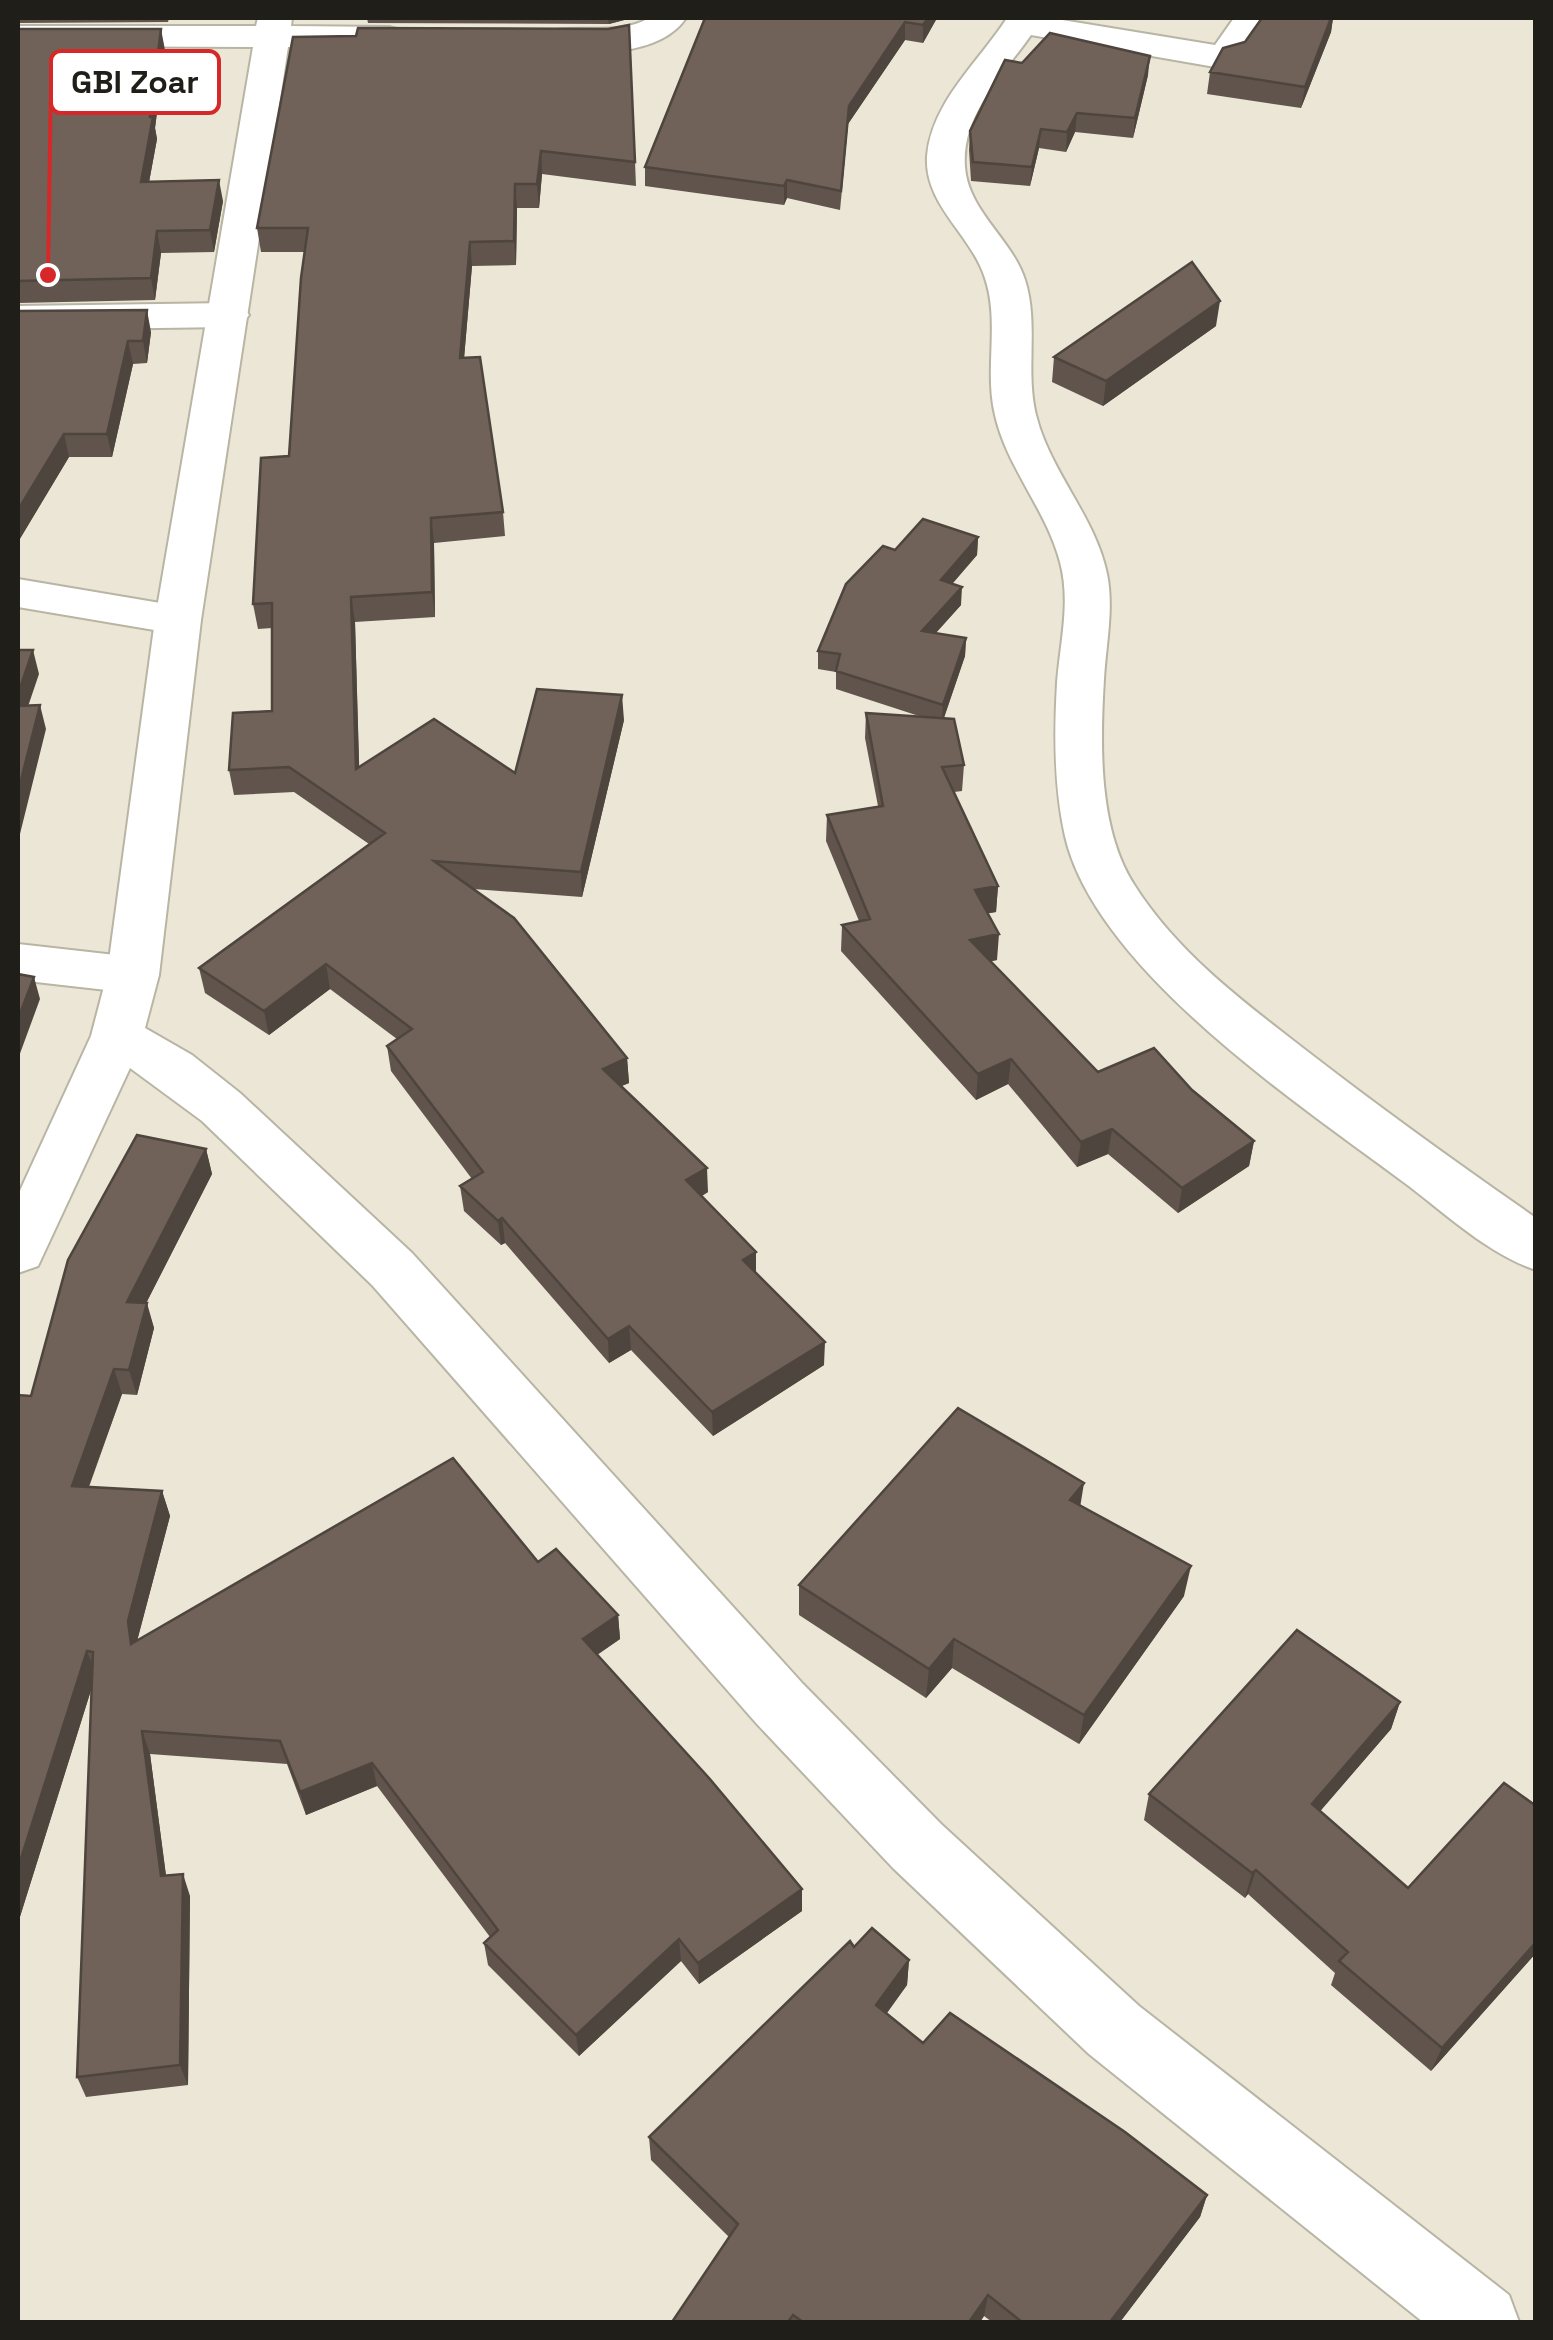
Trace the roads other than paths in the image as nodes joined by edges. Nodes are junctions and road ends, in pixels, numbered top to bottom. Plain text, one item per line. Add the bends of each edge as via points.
1 (669, 18) edge
2 (1022, 20) edge
3 (1248, 23) dead end
4 (273, 27) edge
5 (18, 36) edge
6 (424, 38) edge
7 (519, 38) edge
8 (230, 315) junction
9 (18, 318) edge
10 (18, 592) edge
11 (178, 620) junction
12 (18, 962) edge
13 (133, 975) junction
14 (116, 1036) junction
15 (1536, 1248) edge
16 (18, 1250) edge
17 (1482, 2322) edge

1 - 7 street via 656,29 609,38
2 - 3 street via 1215,56 1226,54
2 - 15 street via 972,85 946,153 947,175 953,197 1005,278 1019,429 1082,561 1088,608 1080,696 1086,813 1102,873 1143,934 1222,1012 1358,1121
4 - 5 street
4 - 6 street
4 - 8 street
8 - 9 street
8 - 11 street
10 - 11 street
11 - 13 street
12 - 13 street
13 - 14 street
14 - 16 street
14 - 17 street via 221,1107 392,1269 780,1704 916,1846 1114,2030

